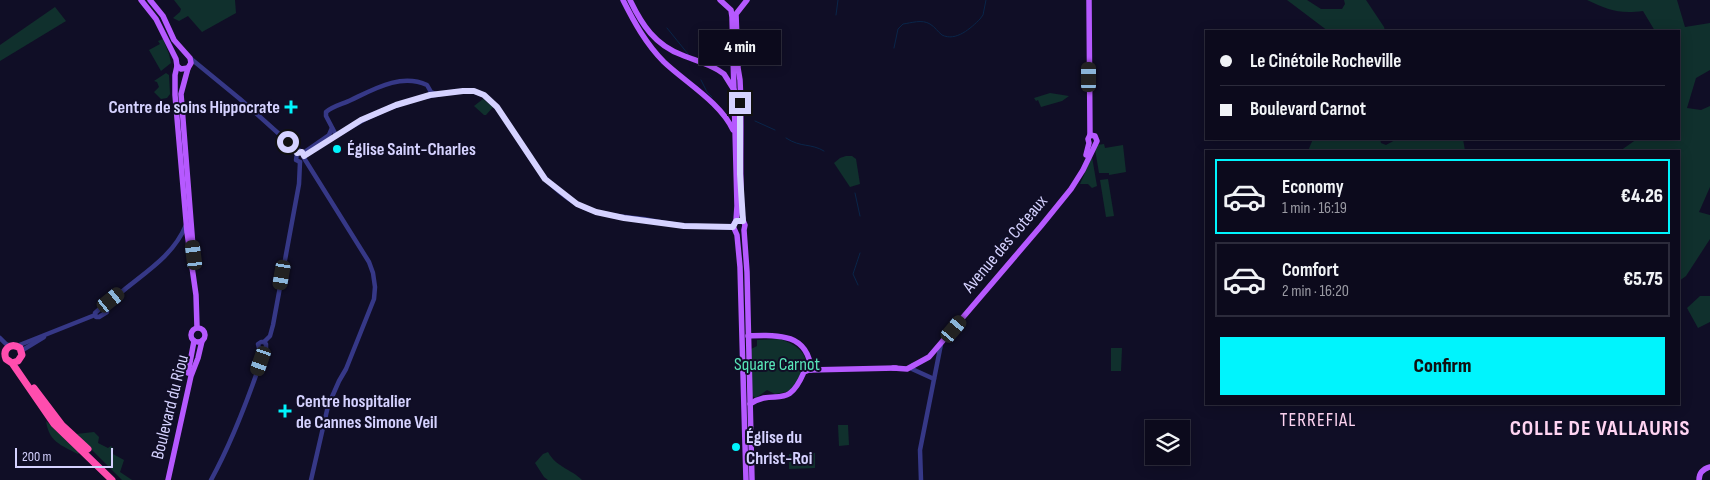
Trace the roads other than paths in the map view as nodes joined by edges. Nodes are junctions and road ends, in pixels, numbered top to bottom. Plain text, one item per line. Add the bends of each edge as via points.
1 (623, 0) edge
2 (630, 0) edge
3 (720, 0) edge
4 (1089, 0) edge
5 (147, 2) edge
6 (745, 2) edge
7 (727, 6) junction
8 (171, 51) junction
9 (189, 57) junction
10 (176, 59) junction
11 (177, 66) junction
12 (189, 67) junction
13 (201, 67) junction
14 (175, 75) junction
15 (430, 90) junction
16 (734, 91) junction
17 (437, 94) junction
18 (423, 97) junction
19 (740, 101) junction
20 (718, 108) junction
21 (737, 114) junction
22 (332, 126) junction
23 (734, 132) junction
24 (336, 135) junction
25 (302, 157) junction
26 (189, 206) junction
27 (743, 221) junction
28 (735, 226) junction
29 (185, 229) junction
30 (744, 230) junction
31 (179, 239) junction
32 (190, 240) junction
33 (199, 328) junction
34 (748, 333) junction
35 (0, 338) edge
36 (194, 341) junction
37 (202, 341) junction
38 (0, 344) edge
39 (941, 344) junction
40 (16, 348) junction
41 (5, 351) junction
42 (929, 355) junction
43 (938, 358) junction
44 (15, 362) junction
45 (914, 365) junction
46 (811, 370) junction
47 (934, 379) junction
48 (750, 404) junction
49 (1710, 467) edge
50 (112, 480) edge
51 (118, 480) edge
52 (167, 480) edge
53 (211, 480) edge
54 (311, 480) edge
55 (746, 480) edge
56 (752, 480) edge
57 (921, 480) edge
58 (1699, 480) edge

1 - 20 main road via 654,51
2 - 16 main road via 642,24 656,40 676,53 718,70
3 - 7 main road
4 - 39 main road, Avenue des Coteaux via 1088,139 1092,143 1081,174
5 - 8 main road
5 - 9 main road via 163,16 174,40
6 - 7 main road
6 - 19 main road via 736,14
7 - 16 main road via 731,11
8 - 10 main road
8 - 14 main road
9 - 10 main road via 182,54
9 - 12 main road
9 - 13 street
10 - 11 main road
11 - 12 main road via 183,70
11 - 14 main road
12 - 13 street
12 - 26 main road via 181,94
13 - 25 street
14 - 29 main road
15 - 17 street
15 - 18 street
15 - 22 street via 427,84 400,81 373,89 331,108 325,114
16 - 19 main road
16 - 21 main road
17 - 18 street
17 - 28 street via 468,90 487,98 502,114 545,179 572,202 589,210 680,225
18 - 24 street via 378,112
19 - 21 main road
20 - 21 main road
20 - 23 main road
21 - 23 main road
21 - 27 main road
22 - 24 street
22 - 25 street via 329,135
23 - 28 main road
24 - 25 street
25 - 53 street via 275,318 230,445
25 - 54 street via 369,262 375,287 372,306 328,406
26 - 29 main road
26 - 32 main road
27 - 28 main road
27 - 30 main road
28 - 30 main road via 740,232
28 - 55 main road via 740,267
29 - 31 street
29 - 32 main road
30 - 34 main road
31 - 32 street
31 - 40 street via 159,262 106,306 107,312
32 - 33 main road
33 - 36 main road via 191,333
33 - 37 main road via 205,334
34 - 46 main road via 784,336 796,342 808,355
34 - 48 main road
35 - 40 street
36 - 37 main road
36 - 52 main road, Boulevard du Riou
37 - 52 main road, Boulevard du Riou
38 - 41 street
39 - 42 main road, Avenue des Coteaux
39 - 43 street
40 - 41 highway
40 - 44 highway via 22,355
41 - 44 highway via 6,359
42 - 43 street via 937,354
42 - 45 main road, Avenue des Coteaux
43 - 47 street
44 - 50 highway via 54,424
44 - 51 highway via 62,425
45 - 46 main road, Avenue des Coteaux via 904,368
45 - 47 street via 912,369
46 - 48 main road via 804,372 797,388 789,394 763,398
47 - 57 street via 920,450
48 - 56 main road
49 - 58 main road via 1701,472

